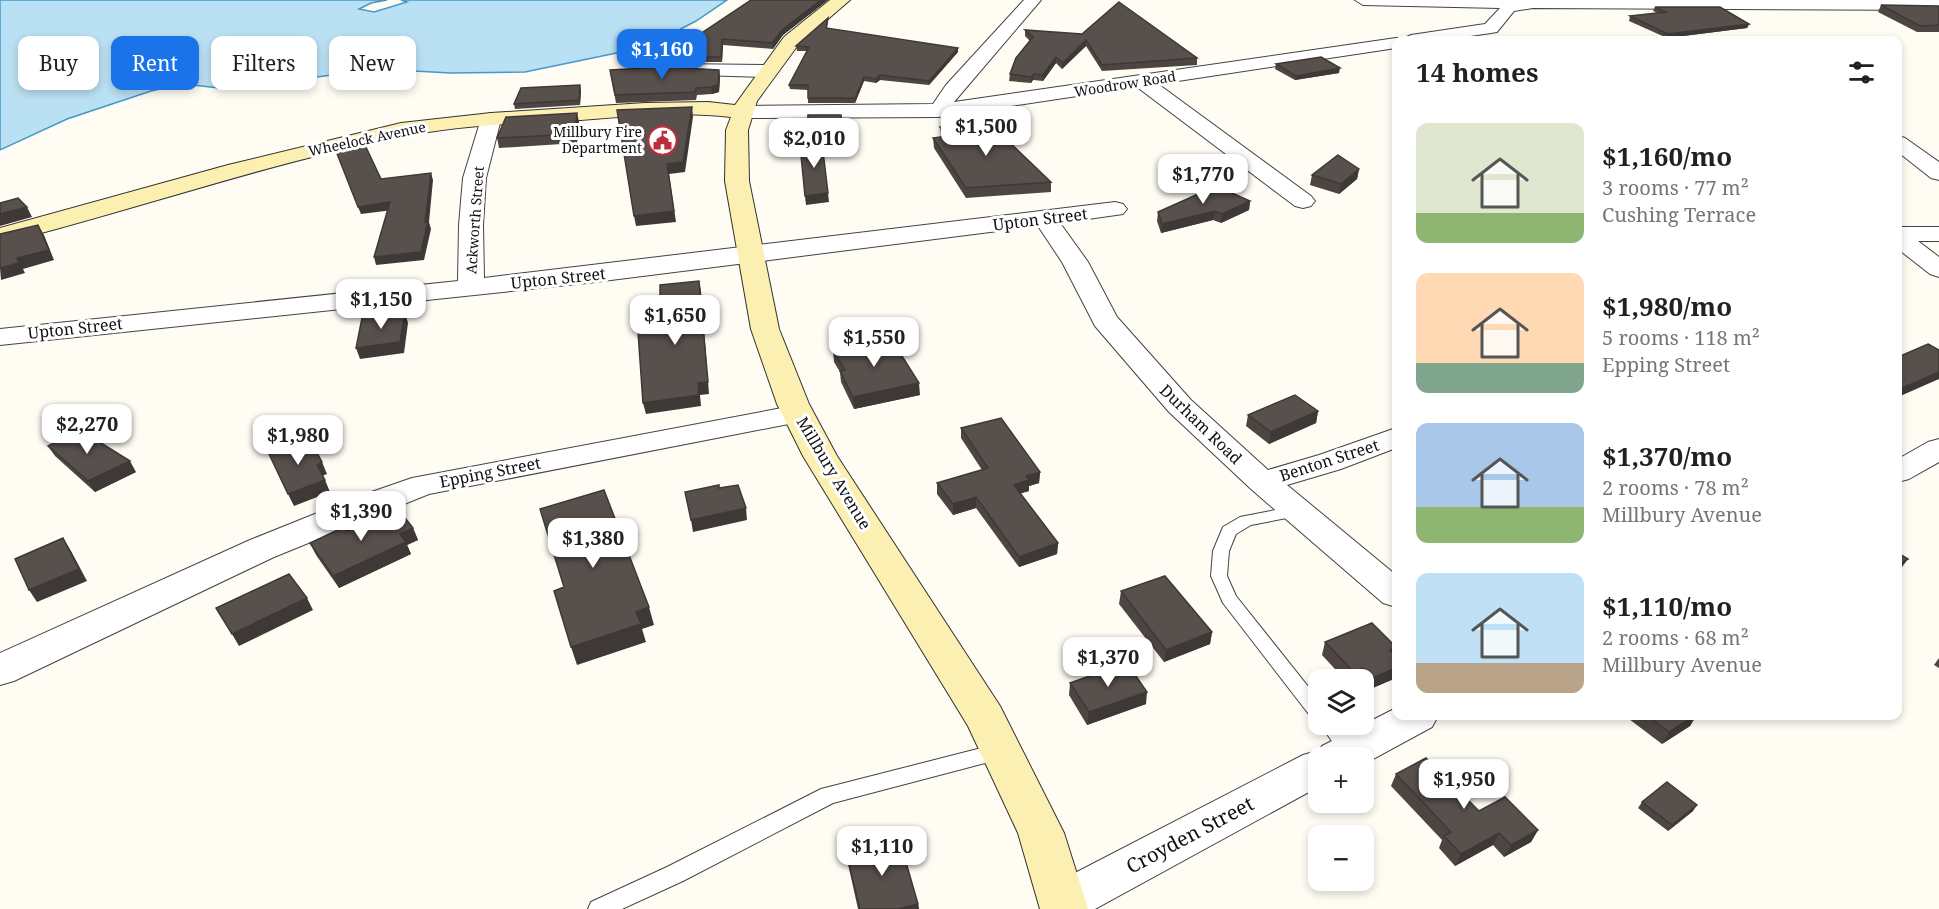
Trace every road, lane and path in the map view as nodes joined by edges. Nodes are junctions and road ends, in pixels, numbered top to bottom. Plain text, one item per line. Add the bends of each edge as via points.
1 (841, 0) edge
2 (1034, 0) edge
3 (1363, 0) edge
4 (1539, 2) junction
5 (1939, 5) edge
6 (1438, 36) edge
7 (1392, 44) edge
8 (674, 70) edge
9 (768, 71) junction
10 (1142, 82) junction
11 (938, 111) junction
12 (743, 112) junction
13 (491, 119) junction
14 (1902, 145) edge
15 (1939, 173) edge
16 (1303, 201) dead end
17 (1115, 209) dead end
18 (1045, 219) junction
19 (1939, 234) edge
20 (0, 236) edge
21 (1902, 236) edge
22 (1902, 239) edge
23 (752, 256) junction
24 (1939, 269) edge
25 (471, 286) junction
26 (0, 337) edge
27 (798, 414) junction
28 (1392, 439) edge
29 (1939, 448) edge
30 (1902, 470) edge
31 (1262, 482) junction
32 (1296, 511) junction
33 (1392, 591) edge
34 (0, 670) edge
35 (1308, 699) edge
36 (1408, 720) edge
37 (1340, 747) edge
38 (1001, 751) junction
39 (1308, 764) edge
40 (1063, 906) edge
41 (599, 909) edge

1 - 9 main road, Millbury Avenue via 791,41
2 - 11 street via 953,89
3 - 4 street
4 - 5 street via 1628,6
4 - 6 street via 1509,7 1491,28
7 - 10 street, Woodrow Road
8 - 9 street
9 - 12 main road, Millbury Avenue
10 - 11 street, Woodrow Road
10 - 16 street
11 - 12 street, Woodrow Road
12 - 13 main road, Wheelock Avenue via 645,109
12 - 23 main road, Millbury Avenue via 737,130 737,181
13 - 20 main road, Wheelock Avenue via 402,130 330,146
13 - 25 street, Ackworth Street via 477,164
14 - 15 street
17 - 18 street, Upton Street
18 - 23 street, Upton Street
18 - 31 street, Durham Road via 1075,262 1105,320 1180,406
19 - 21 street
22 - 24 street
23 - 25 street, Upton Street
23 - 27 main road, Millbury Avenue via 765,329
25 - 26 street, Upton Street
27 - 34 street, Epping Street via 423,485 218,569
27 - 38 main road, Millbury Avenue via 820,456 985,718
28 - 31 street, Benton Street
29 - 30 street
31 - 32 street, Durham Road
32 - 33 street, Durham Road
32 - 35 lane via 1246,521 1229,531 1221,551 1219,576 1229,599
36 - 37 street, Croyden Street
38 - 40 main road, Millbury Avenue via 1041,833
38 - 41 lane via 828,795
39 - 40 street, Croyden Street

